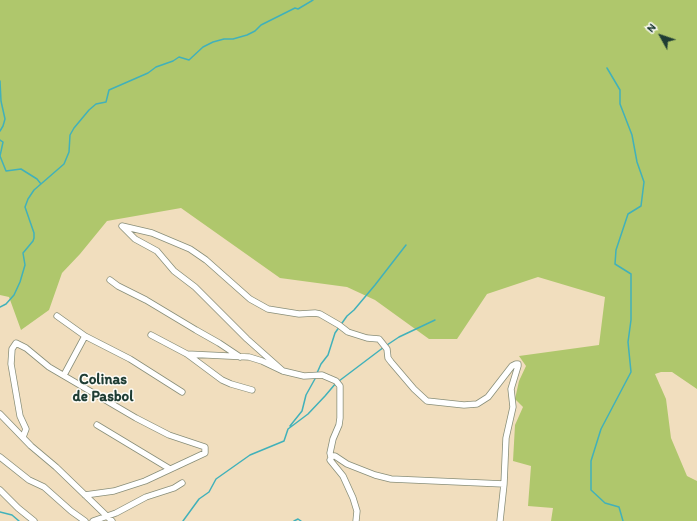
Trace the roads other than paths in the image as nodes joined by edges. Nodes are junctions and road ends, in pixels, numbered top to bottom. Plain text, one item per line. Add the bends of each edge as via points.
1 (110, 280) dead end
2 (57, 316) dead end
3 (151, 335) dead end
4 (85, 336) junction
5 (188, 354) junction
6 (240, 357) junction
7 (283, 371) junction
8 (64, 375) junction
9 (252, 390) dead end
10 (182, 392) dead end
11 (0, 414) edge
12 (97, 424) dead end
13 (23, 436) junction
14 (0, 457) edge
15 (331, 457) junction
16 (170, 469) junction
17 (182, 483) dead end
18 (504, 484) junction
19 (0, 490) edge
20 (85, 495) junction
21 (70, 511) junction
22 (107, 516) junction
23 (34, 521) edge
24 (78, 521) edge
25 (86, 521) edge
26 (93, 521) edge
27 (112, 521) edge
28 (356, 521) edge
29 (500, 521) edge

1 - 6 street
2 - 4 street
3 - 5 street
4 - 8 street
4 - 10 street via 130,359
5 - 6 street
5 - 9 street via 222,380
6 - 7 street via 262,361
7 - 15 street via 304,376 322,375 336,381 340,386 340,418 333,439
7 - 18 street via 246,339 195,287 174,271 157,251 135,239 122,226 152,233 196,253 250,299 263,306 299,314 320,314 348,332 379,339 387,349 391,362 427,401 477,404 488,397 512,366 518,364 510,389 513,407 506,438
8 - 13 street via 48,367 16,343 12,349 11,364 20,416 26,429
8 - 16 street via 169,435 205,447 205,453
11 - 13 street
12 - 16 street
13 - 20 street
14 - 21 street via 30,480 44,487
15 - 18 street via 335,456 375,476 391,479
15 - 28 street via 330,460 353,498 357,510
16 - 20 street via 145,481 114,491
17 - 22 street
18 - 29 street
19 - 23 street
20 - 22 street
21 - 24 street
21 - 25 street
22 - 26 street
22 - 27 street

